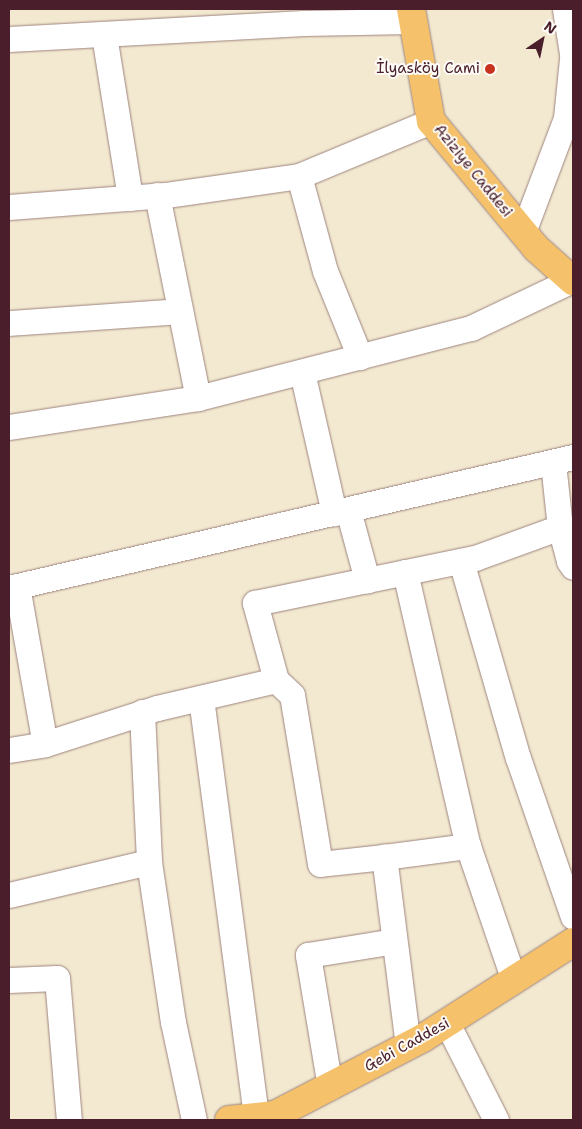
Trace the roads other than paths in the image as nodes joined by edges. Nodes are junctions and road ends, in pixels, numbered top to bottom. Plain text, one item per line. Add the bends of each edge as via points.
1 (565, 9) edge
2 (411, 15) edge
3 (300, 16) edge
4 (104, 35) junction
5 (9, 39) edge
6 (573, 60) edge
7 (432, 121) junction
8 (299, 176) junction
9 (156, 196) junction
10 (130, 198) junction
11 (9, 207) edge
12 (523, 232) junction
13 (573, 280) edge
14 (180, 311) junction
15 (9, 323) edge
16 (360, 357) junction
17 (302, 372) junction
18 (198, 398) junction
19 (9, 427) edge
20 (563, 460) edge
21 (341, 512) junction
22 (567, 528) edge
23 (461, 561) junction
24 (573, 567) edge
25 (404, 572) junction
26 (366, 580) junction
27 (13, 587) edge
28 (276, 680) junction
29 (201, 698) junction
30 (142, 712) junction
31 (45, 744) junction
32 (9, 750) edge
33 (468, 846) junction
34 (384, 857) junction
35 (149, 862) junction
36 (9, 895) edge
37 (573, 917) edge
38 (394, 941) junction
39 (573, 942) edge
40 (9, 980) edge
41 (514, 980) junction
42 (447, 1023) junction
43 (408, 1046) junction
44 (330, 1087) junction
45 (256, 1117) junction
46 (69, 1120) edge
47 (194, 1120) edge
48 (229, 1120) edge
49 (496, 1120) edge

1 - 6 street
2 - 3 street
2 - 7 main road, Aziziye Caddesi
3 - 4 street
4 - 5 street
4 - 10 street
6 - 12 street via 566,118
7 - 8 street
7 - 12 main road, Aziziye Caddesi
8 - 9 street
8 - 16 street via 325,271
9 - 10 street
9 - 14 street
10 - 11 street
12 - 13 main road, Aziziye Caddesi via 536,248
13 - 16 street via 471,328
14 - 15 street
14 - 18 street
16 - 17 street
17 - 18 street
17 - 21 street
18 - 19 street
20 - 21 street
20 - 22 street
21 - 26 street
21 - 27 street
22 - 23 street
22 - 24 street via 568,561
23 - 25 street
23 - 37 street via 518,758
25 - 26 street
25 - 33 street
26 - 28 street via 255,603
27 - 31 street
28 - 29 street
28 - 34 street via 292,695 320,864
29 - 30 street
29 - 45 street
30 - 31 street
30 - 35 street
31 - 32 street
33 - 34 street
33 - 41 street
34 - 38 street
35 - 36 street
35 - 47 street via 173,1022
38 - 43 street
38 - 44 street via 308,955
39 - 41 main road, Gebi Caddesi
40 - 46 street via 57,978
41 - 42 main road, Gebi Caddesi
42 - 43 main road, Gebi Caddesi
42 - 49 street
43 - 44 main road, Gebi Caddesi
44 - 45 main road, Gebi Caddesi via 275,1115
45 - 48 main road, Gebi Caddesi

